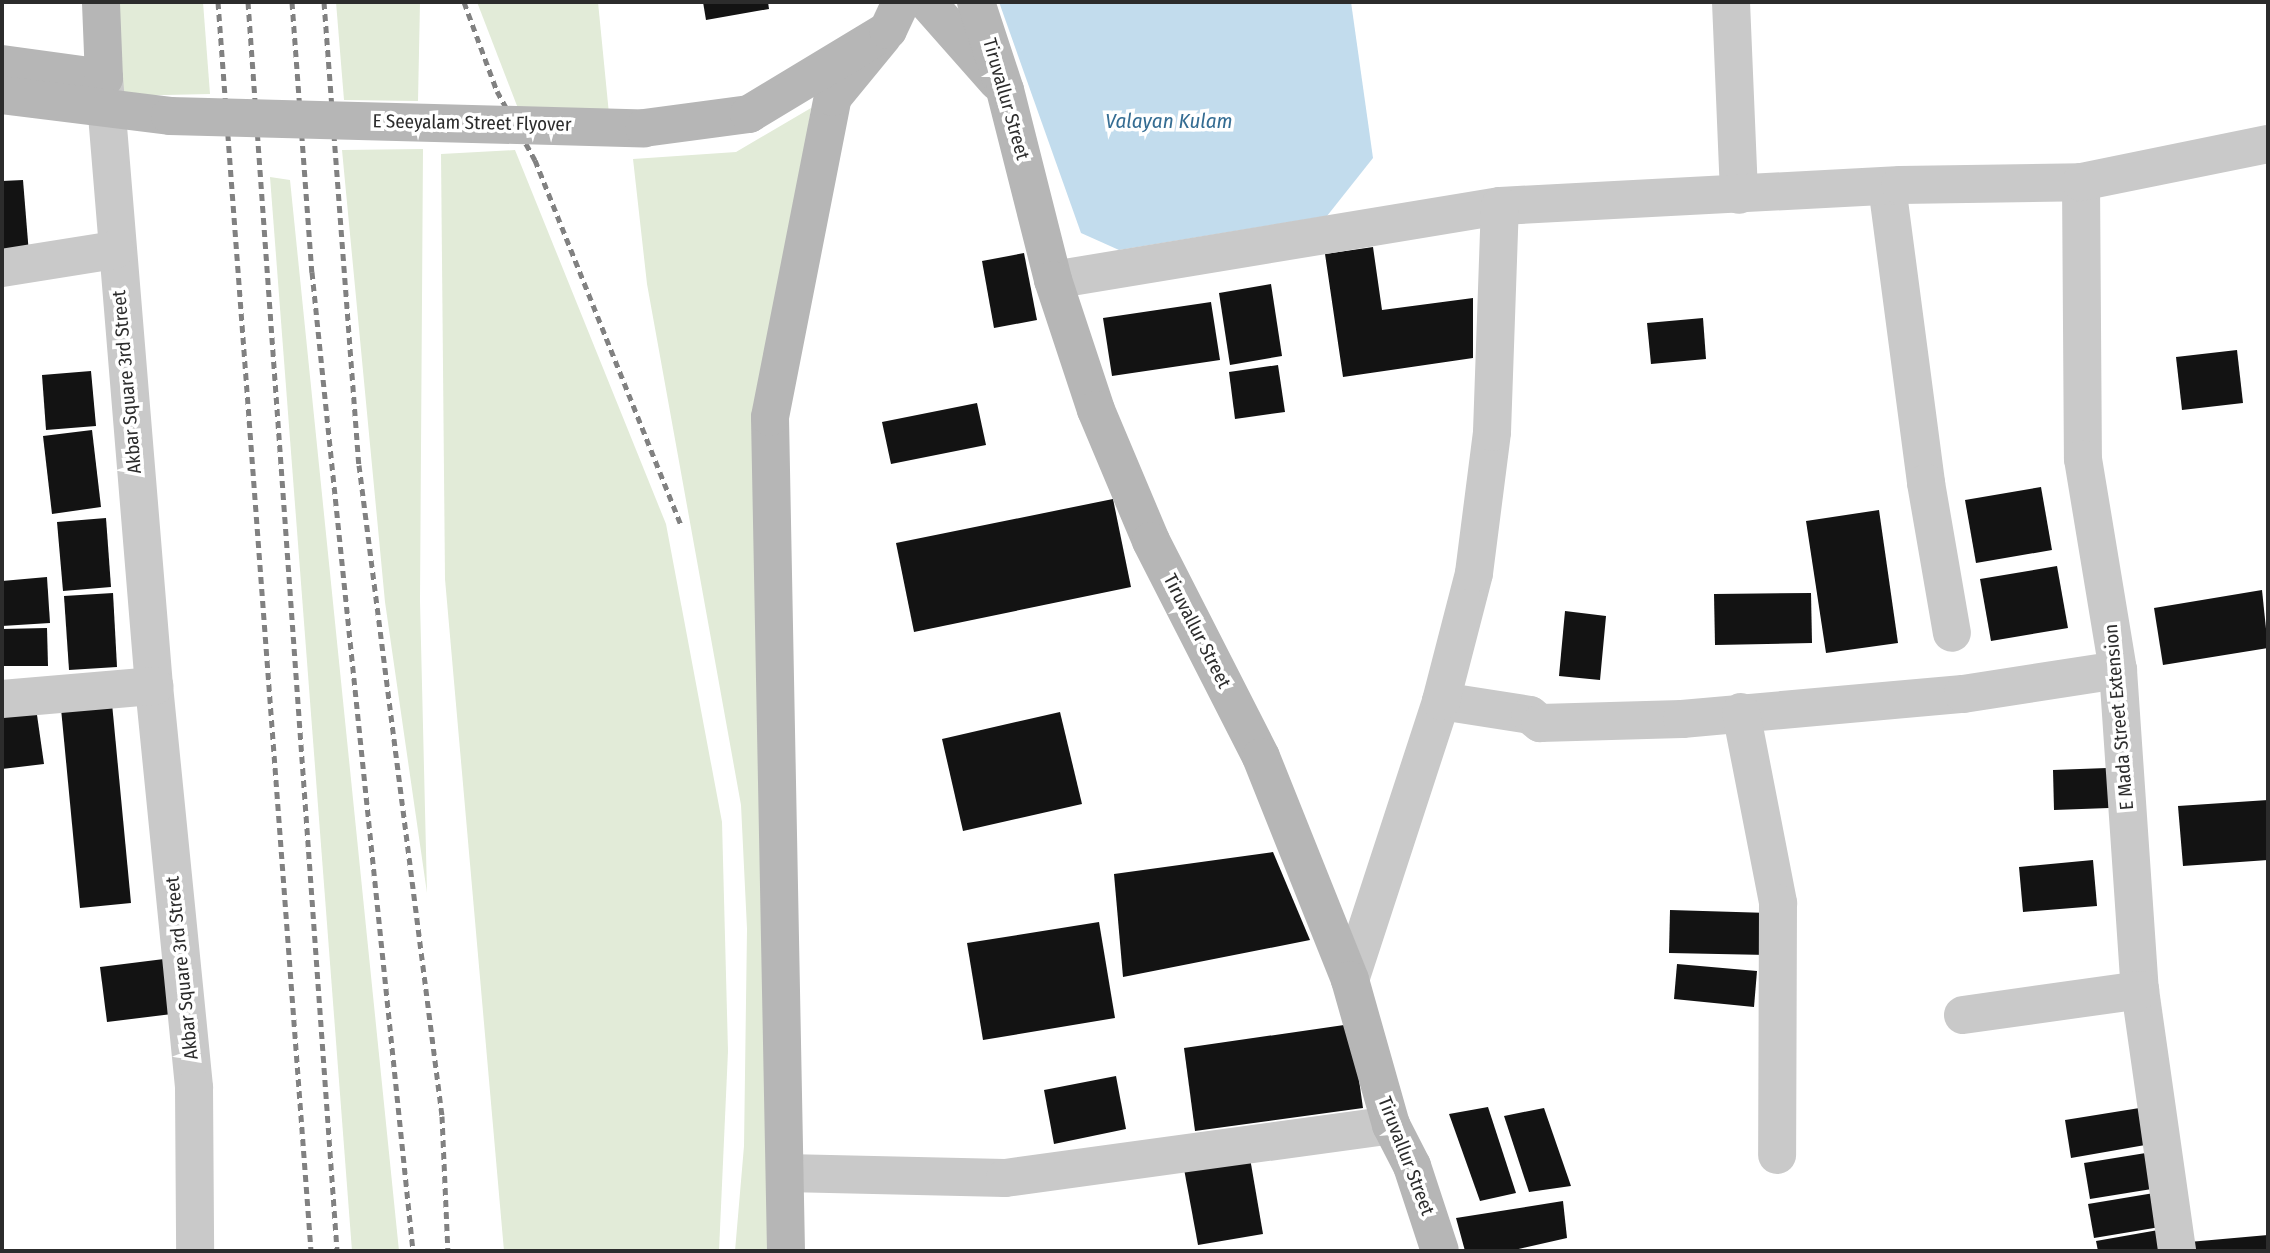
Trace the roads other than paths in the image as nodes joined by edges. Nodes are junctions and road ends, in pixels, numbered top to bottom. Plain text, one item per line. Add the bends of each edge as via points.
1 (101, 2) edge
2 (901, 2) edge
3 (911, 2) edge
4 (927, 2) edge
5 (976, 2) edge
6 (1731, 2) edge
7 (2, 64) edge
8 (104, 78) junction
9 (1005, 90) junction
10 (2, 95) edge
11 (2268, 144) edge
12 (2081, 182) junction
13 (1887, 186) junction
14 (1739, 195) junction
15 (1500, 206) junction
16 (115, 250) junction
17 (2, 268) edge
18 (1053, 280) junction
19 (1952, 633) dead end
20 (2118, 670) junction
21 (154, 686) junction
22 (2, 699) edge
23 (1441, 701) junction
24 (1741, 712) junction
25 (1350, 980) junction
26 (2140, 990) junction
27 (1963, 1015) dead end
28 (1391, 1125) junction
29 (1777, 1155) dead end
30 (786, 1173) junction
31 (195, 1251) edge
32 (786, 1251) edge
33 (1440, 1251) edge
34 (2177, 1251) edge

1 - 8 street
2 - 10 street, E Seeyalam Street Flyover, bridge via 888,30 749,114 644,128 170,116
3 - 30 street via 832,97 770,417
4 - 9 street
5 - 9 street, Tiruvallur Street
6 - 14 street
7 - 8 street
8 - 16 street, Akbar Square 3rd Street
9 - 18 street, Tiruvallur Street
11 - 12 street
12 - 13 street
12 - 20 street, E Mada Street Extension via 2083,459
13 - 14 street
13 - 19 street via 1926,483
14 - 15 street
15 - 18 street
15 - 23 street via 1492,432 1474,573
16 - 17 street
16 - 21 street, Akbar Square 3rd Street
18 - 25 street, Tiruvallur Street via 1096,410 1151,541 1262,757
20 - 24 street via 1963,694
20 - 26 street, E Mada Street Extension
21 - 22 street
21 - 31 street, Akbar Square 3rd Street via 194,1088
23 - 24 street via 1530,715 1540,723
23 - 25 street
24 - 29 street via 1778,903
25 - 28 street, Tiruvallur Street
26 - 27 street
26 - 34 street, E Mada Street Extension
28 - 30 street via 1005,1178
28 - 33 street, Tiruvallur Street via 1412,1166
30 - 32 street

